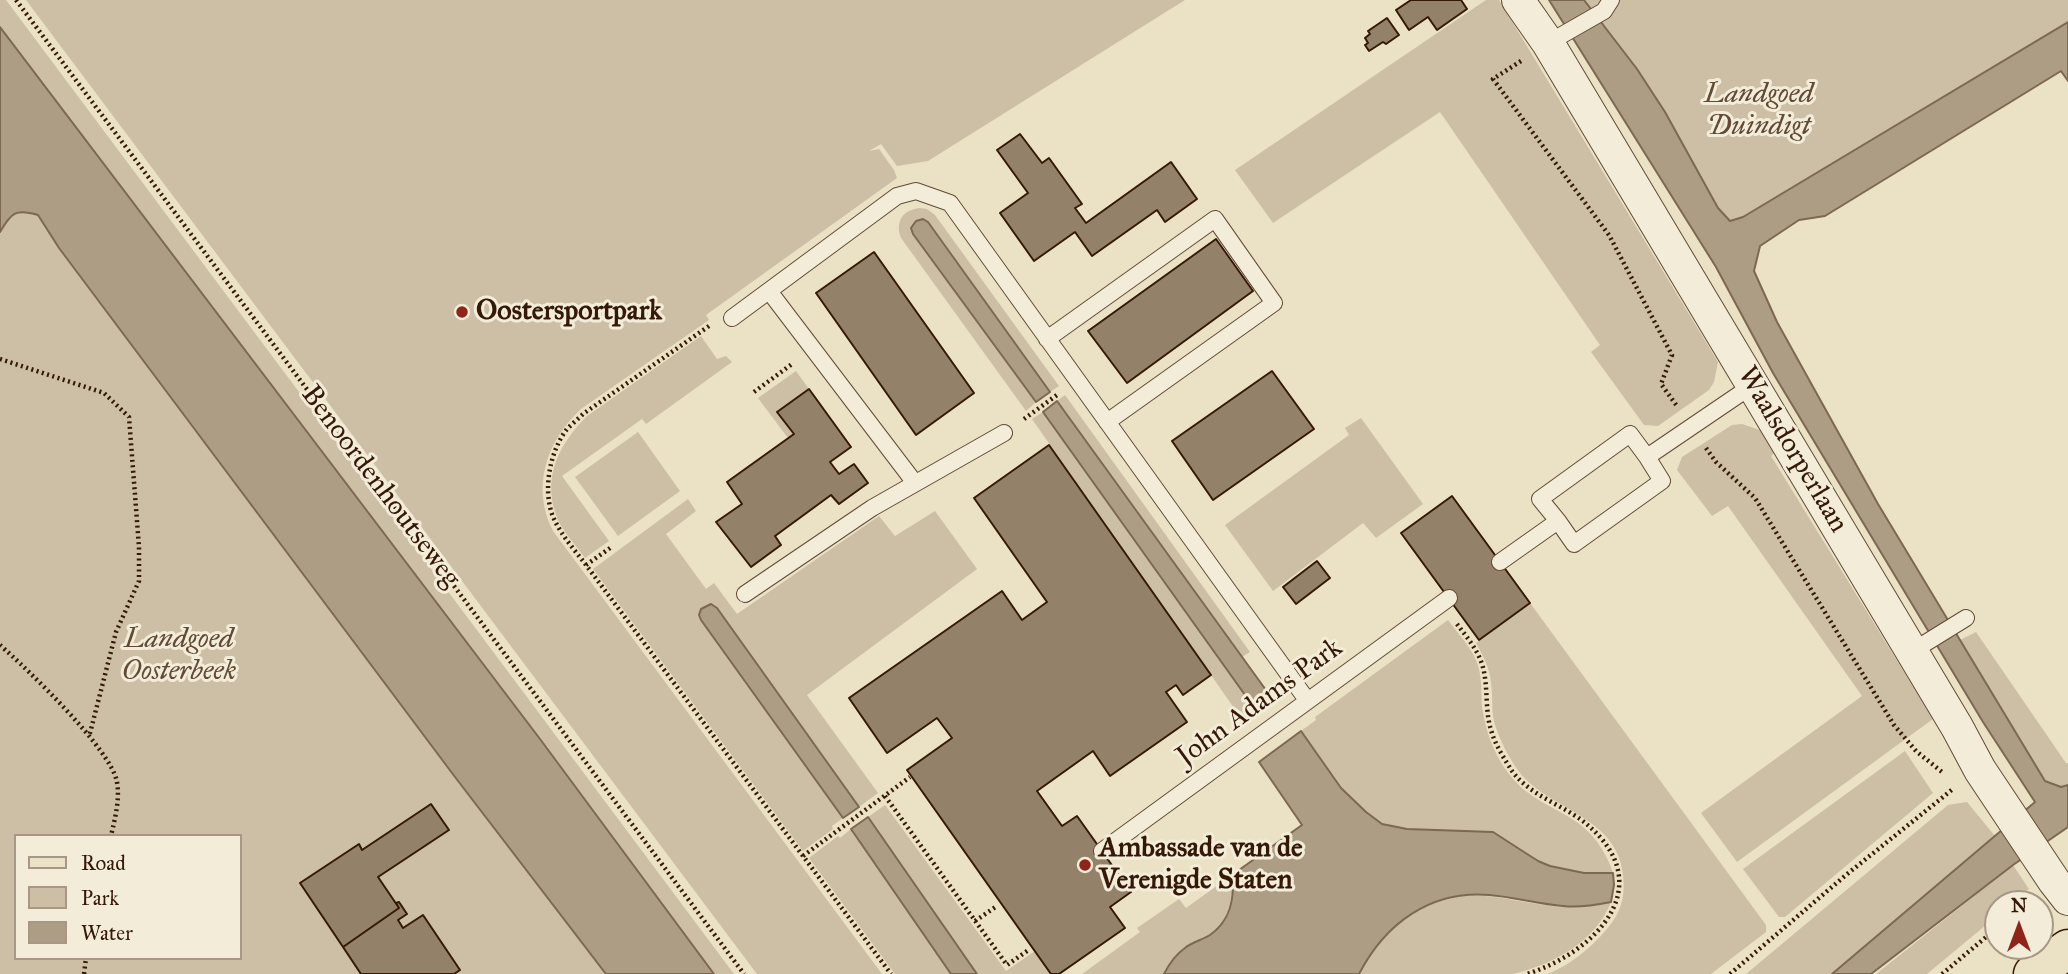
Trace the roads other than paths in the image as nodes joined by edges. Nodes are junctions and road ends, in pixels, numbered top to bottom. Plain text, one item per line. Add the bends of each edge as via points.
1 (1518, 0) edge
2 (1607, 6) edge
3 (1548, 43) junction
4 (769, 291) junction
5 (732, 318) road end
6 (1047, 339) junction
7 (1753, 385) junction
8 (1107, 422) junction
9 (1004, 433) dead end
10 (1647, 457) junction
11 (915, 483) junction
12 (1558, 521) junction
13 (1500, 562) dead end
14 (745, 594) dead end
15 (1446, 600) road end
16 (1961, 620) dead end
17 (1916, 649) junction
18 (1307, 700) junction
19 (1102, 851) dead end
20 (2068, 899) edge
21 (2068, 949) edge
22 (2033, 974) edge

1 - 3 street, Waalsdorperlaan
2 - 3 lane
3 - 7 street, Waalsdorperlaan
4 - 5 lane
4 - 6 lane via 897,196 916,191 950,203
4 - 11 lane
6 - 8 lane
6 - 8 lane via 1214,219 1275,303
7 - 10 lane
7 - 17 street, Waalsdorperlaan
8 - 18 lane
9 - 11 lane
10 - 12 lane via 1662,481 1640,497 1574,544
10 - 12 lane via 1630,434 1541,499
11 - 14 lane
12 - 13 lane
15 - 18 lane, John Adams Park
16 - 17 lane
17 - 20 street, Waalsdorperlaan via 1980,769
18 - 19 lane, John Adams Park
21 - 22 main road

